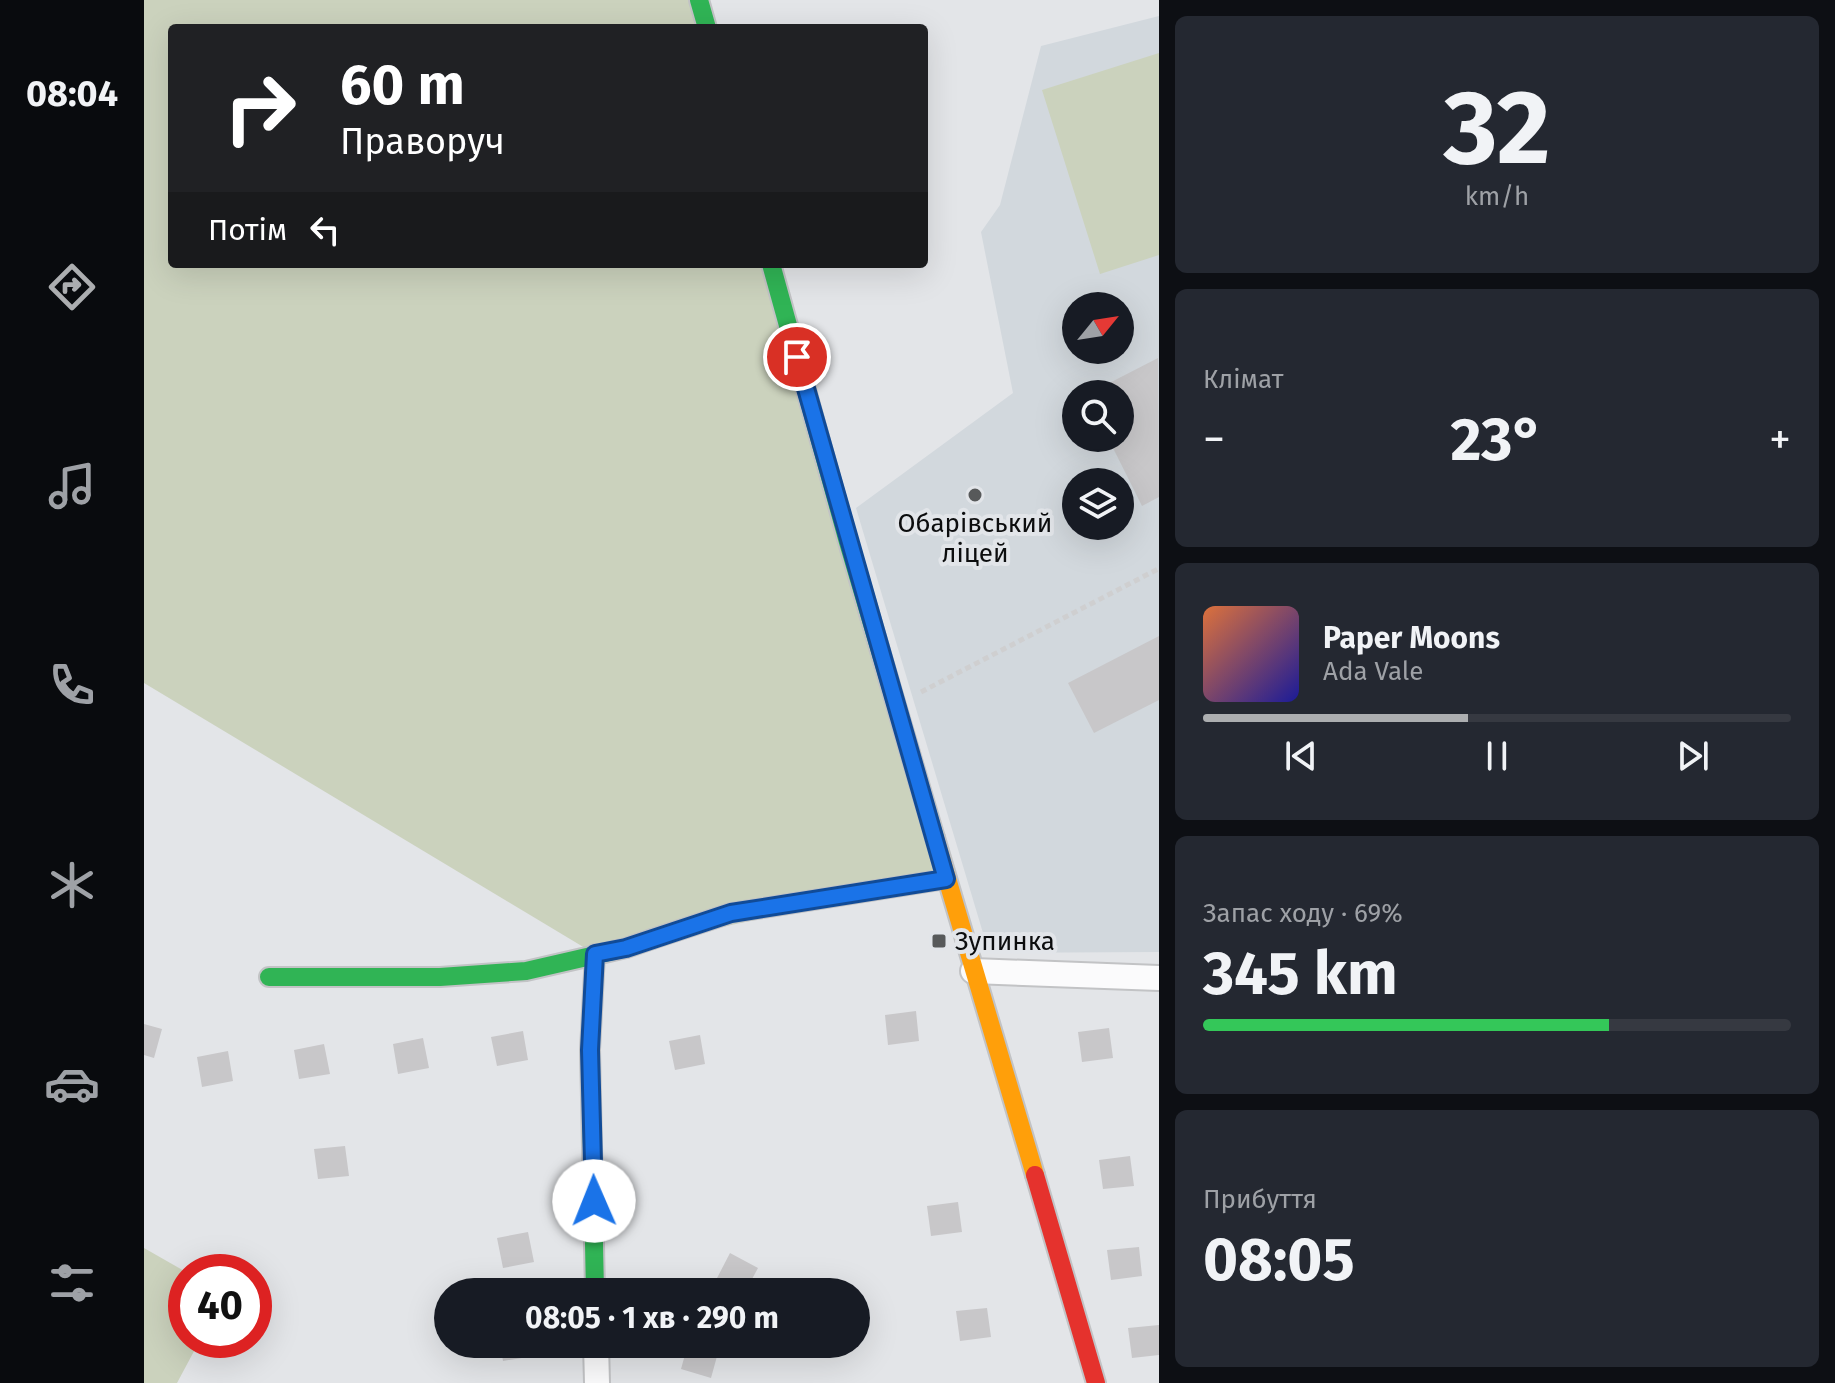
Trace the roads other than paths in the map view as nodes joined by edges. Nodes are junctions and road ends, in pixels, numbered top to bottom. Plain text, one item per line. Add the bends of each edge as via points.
1 (699, 0) edge
2 (706, 24) edge
3 (772, 268) edge
4 (946, 879) junction
5 (595, 954) junction
6 (973, 971) junction
7 (269, 977) dead end
8 (1159, 978) edge
9 (595, 1278) edge
10 (596, 1358) edge
11 (597, 1383) edge
12 (1096, 1383) edge

1 - 2 street
3 - 4 street
4 - 5 street via 731,913
4 - 6 street
5 - 7 street via 512,972
5 - 9 street via 590,1050
6 - 8 street
6 - 12 street
10 - 11 street

